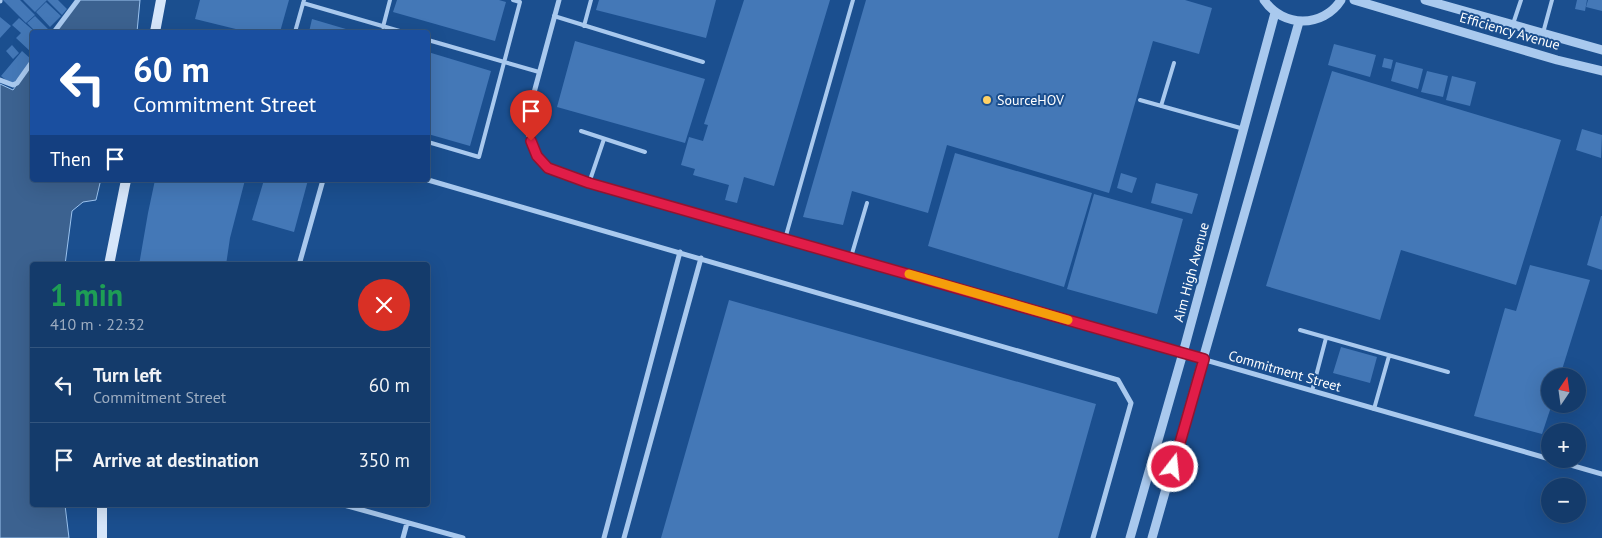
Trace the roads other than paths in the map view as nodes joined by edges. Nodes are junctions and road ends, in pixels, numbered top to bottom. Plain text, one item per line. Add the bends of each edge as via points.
1 (78, 0) edge
2 (161, 0) edge
3 (390, 0) edge
4 (513, 0) edge
5 (559, 0) edge
6 (591, 0) edge
7 (853, 0) edge
8 (1264, 0) edge
9 (1341, 0) edge
10 (1354, 0) edge
11 (1425, 0) edge
12 (1521, 0) edge
13 (1552, 0) edge
14 (304, 2) edge
15 (1275, 12) junction
16 (554, 16) junction
17 (1299, 22) junction
18 (1513, 25) junction
19 (383, 26) junction
20 (584, 26) junction
21 (56, 30) edge
22 (155, 30) edge
23 (296, 30) edge
24 (396, 30) edge
25 (1543, 33) junction
26 (430, 41) edge
27 (1602, 50) edge
28 (504, 62) junction
29 (703, 62) dead end
30 (1174, 63) dead end
31 (30, 65) edge
32 (1602, 71) edge
33 (539, 72) junction
34 (0, 80) edge
35 (1140, 100) dead end
36 (1162, 106) junction
37 (1244, 129) junction
38 (580, 131) dead end
39 (604, 139) junction
40 (430, 143) edge
41 (646, 152) dead end
42 (430, 181) edge
43 (126, 182) edge
44 (323, 182) edge
45 (589, 183) junction
46 (867, 203) dead end
47 (785, 239) junction
48 (680, 252) junction
49 (851, 257) junction
50 (700, 258) junction
51 (110, 262) edge
52 (300, 262) edge
53 (1300, 330) dead end
54 (1326, 338) junction
55 (1184, 353) junction
56 (1389, 356) junction
57 (1204, 359) junction
58 (1448, 372) dead end
59 (1312, 391) junction
60 (1374, 409) junction
61 (1602, 474) edge
62 (102, 507) edge
63 (351, 507) edge
64 (407, 523) junction
65 (102, 538) edge
66 (403, 538) edge
67 (463, 538) edge
68 (604, 538) edge
69 (624, 538) edge
70 (1093, 538) edge
71 (1130, 538) edge
72 (1152, 538) edge

1 - 21 street
2 - 22 main road
3 - 19 lane
4 - 28 lane via 520,2
5 - 16 street
6 - 20 lane
7 - 47 lane
8 - 15 street
9 - 17 street via 1330,13
10 - 32 street, Efficiency Avenue
11 - 18 street, Efficiency Avenue
12 - 18 lane
13 - 25 lane
14 - 19 lane
14 - 23 lane
15 - 17 street
15 - 37 street, Aim High Avenue
16 - 20 lane
16 - 33 street
17 - 57 street
18 - 25 street, Efficiency Avenue
19 - 24 lane
20 - 29 lane
25 - 27 street, Efficiency Avenue
26 - 28 lane
28 - 33 lane
28 - 40 lane via 479,156
30 - 36 lane
31 - 34 street via 17,83 13,85
33 - 45 street, Commitment Street via 524,126 537,156 548,168
35 - 36 lane
36 - 37 lane
37 - 55 street, Aim High Avenue
38 - 39 lane
39 - 41 lane
39 - 45 lane
42 - 48 street
43 - 51 main road
44 - 52 street
45 - 47 street, Commitment Street
46 - 49 lane
47 - 49 street, Commitment Street
48 - 50 street
48 - 68 street
49 - 55 street, Commitment Street
50 - 69 street
50 - 70 street via 1118,380 1131,403
53 - 54 lane
54 - 56 lane
54 - 59 lane
55 - 57 street, Commitment Street
55 - 71 street, Aim High Avenue
56 - 58 lane
56 - 60 lane
57 - 59 street, Commitment Street
57 - 72 street
59 - 60 street, Commitment Street
60 - 61 street, Commitment Street
62 - 65 main road
63 - 64 street
64 - 66 street
64 - 67 street

